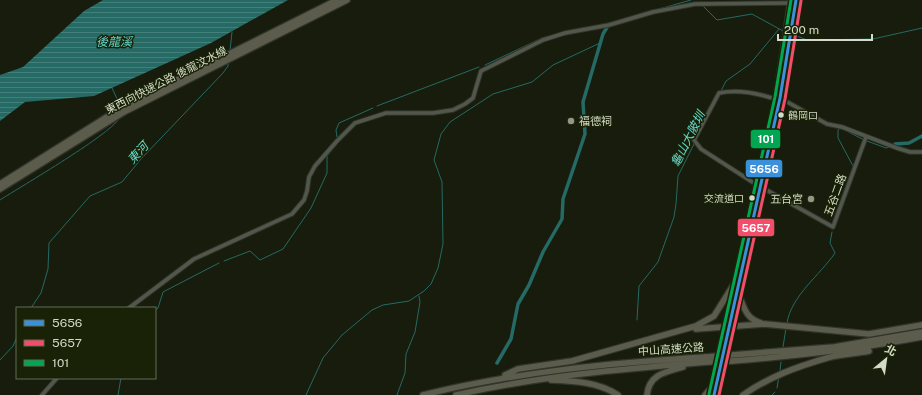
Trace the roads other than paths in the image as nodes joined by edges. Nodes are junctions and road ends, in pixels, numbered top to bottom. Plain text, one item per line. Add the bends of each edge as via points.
1 (337, 0) edge
2 (347, 0) edge
3 (790, 1) edge
4 (796, 2) edge
5 (778, 99) junction
6 (865, 140) junction
7 (922, 152) edge
8 (0, 184) edge
9 (759, 186) junction
10 (0, 189) edge
11 (734, 284) junction
12 (737, 291) junction
13 (130, 307) edge
14 (765, 324) junction
15 (922, 325) edge
16 (728, 326) junction
17 (681, 330) junction
18 (922, 332) edge
19 (922, 337) edge
20 (889, 344) junction
21 (731, 358) junction
22 (706, 360) junction
23 (691, 364) junction
24 (499, 378) junction
25 (56, 379) edge
26 (531, 380) junction
27 (711, 388) junction
28 (42, 395) edge
29 (423, 395) edge
30 (456, 395) edge
31 (618, 395) edge
32 (647, 395) edge
33 (705, 395) edge
34 (709, 395) edge
35 (714, 395) edge
36 (743, 395) edge

1 - 8 highway, 東西向快速公路 後龍汶水線 via 121,108
2 - 10 highway, 東西向快速公路 後龍汶水線 via 130,109
3 - 4 street
3 - 5 main road
3 - 13 street via 695,4 653,12 609,26 565,33 543,40 481,71 473,98 453,110 433,113 386,113 356,123 336,141 315,166 308,177 304,200 292,214 194,259
4 - 5 main road
5 - 6 street via 822,122 842,127
5 - 9 main road
5 - 9 street via 741,91 719,93 694,140 701,149
6 - 7 street via 910,152
6 - 9 street, 五谷二路 via 833,227
9 - 11 main road
9 - 12 main road
11 - 16 main road
11 - 17 highway via 714,316 696,326
12 - 14 highway via 747,315 752,320
12 - 16 main road
14 - 15 highway via 869,334
14 - 16 highway
16 - 17 highway
16 - 27 main road
16 - 35 main road
17 - 24 highway via 572,361 518,369
18 - 21 highway, 中山高速公路 via 834,347
19 - 20 highway, 中山高速公路
20 - 21 highway, 中山高速公路 via 799,356
20 - 36 highway via 787,370 760,383
21 - 22 highway, 中山高速公路, bridge
22 - 23 highway, 中山高速公路
22 - 24 highway, 中山高速公路 via 604,364
23 - 26 highway, 中山高速公路
23 - 32 highway via 660,374 652,381
24 - 29 highway, 中山高速公路
25 - 28 street
26 - 30 highway, 中山高速公路
26 - 31 highway via 584,382 601,386
27 - 33 highway
27 - 34 main road

